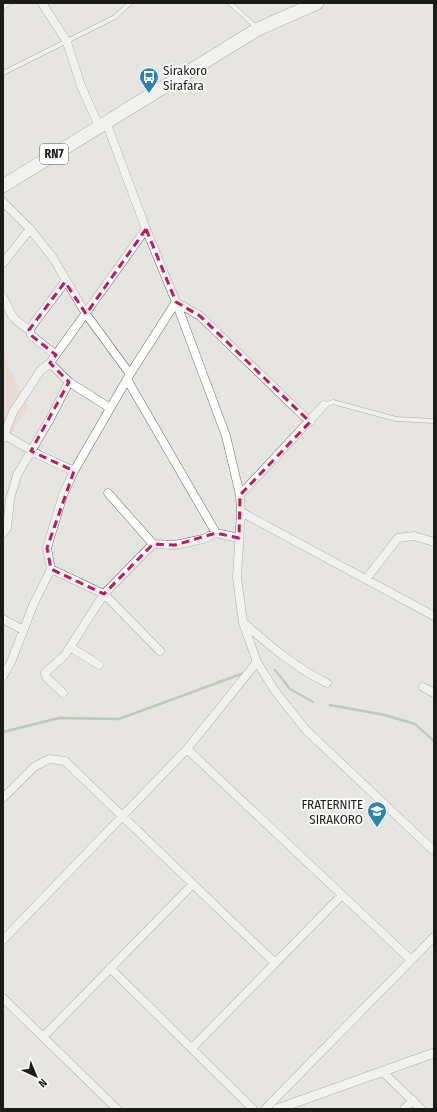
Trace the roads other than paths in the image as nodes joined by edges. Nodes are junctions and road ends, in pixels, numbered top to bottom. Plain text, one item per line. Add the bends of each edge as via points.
1 (9, 3) edge
2 (42, 3) edge
3 (130, 3) edge
4 (230, 3) edge
5 (317, 3) edge
6 (3, 7) edge
7 (258, 29) junction
8 (67, 42) junction
9 (3, 73) edge
10 (102, 124) junction
11 (3, 186) edge
12 (3, 202) edge
13 (30, 229) junction
14 (146, 229) junction
15 (3, 263) edge
16 (66, 282) junction
17 (3, 297) edge
18 (176, 302) junction
19 (86, 314) junction
20 (29, 330) junction
21 (56, 355) junction
22 (50, 362) junction
23 (129, 377) junction
24 (69, 382) junction
25 (324, 405) joint
26 (110, 408) junction
27 (434, 421) edge
28 (310, 422) junction
29 (4, 436) edge
30 (31, 451) junction
31 (74, 471) junction
32 (108, 493) dead end
33 (240, 495) junction
34 (241, 512) junction
35 (3, 533) edge
36 (216, 533) junction
37 (238, 538) junction
38 (434, 542) edge
39 (153, 544) junction
40 (51, 569) junction
41 (366, 579) junction
42 (104, 594) junction
43 (434, 616) edge
44 (3, 619) edge
45 (244, 623) junction
46 (23, 630) junction
47 (70, 647) junction
48 (160, 651) dead end
49 (257, 662) junction
50 (99, 665) dead end
51 (3, 676) edge
52 (327, 683) dead end
53 (423, 687) dead end
54 (434, 692) edge
55 (63, 694) dead end
56 (187, 749) junction
57 (3, 798) edge
58 (122, 816) junction
59 (434, 850) edge
60 (193, 884) junction
61 (342, 895) junction
62 (434, 937) edge
63 (3, 940) edge
64 (411, 960) junction
65 (275, 963) junction
66 (110, 968) junction
67 (3, 998) edge
68 (43, 1037) junction
69 (192, 1048) junction
70 (434, 1053) edge
71 (382, 1071) junction
72 (413, 1100) junction
73 (117, 1109) edge
74 (253, 1109) edge
75 (266, 1109) edge
76 (276, 1109) edge
77 (404, 1109) edge
78 (421, 1109) edge

1 - 6 lane
2 - 8 street
3 - 8 lane via 115,17
4 - 7 lane
5 - 7 highway, RN7
7 - 10 highway, RN7
8 - 9 lane
8 - 10 street via 81,86
10 - 11 highway, RN7
10 - 14 street
12 - 13 street
13 - 15 street
13 - 16 street via 53,258
14 - 18 street
14 - 19 street
16 - 19 street
16 - 20 street
17 - 20 street via 14,320
18 - 23 street
18 - 28 street via 200,316
18 - 33 street via 226,436
19 - 21 street
19 - 23 street
20 - 21 street via 32,336
21 - 22 street
22 - 24 street
22 - 29 street via 41,370 13,412
23 - 26 street
23 - 36 street
24 - 26 street
24 - 30 street
25 - 27 lane via 333,402 396,419
25 - 28 street
26 - 31 street
28 - 33 street
29 - 30 street
30 - 31 street
30 - 35 street via 16,475 7,528
31 - 40 street via 63,495 47,548
32 - 39 street
33 - 34 street
34 - 37 street
34 - 41 street
36 - 37 street
36 - 39 street via 203,539 175,545
37 - 45 street via 238,577
38 - 41 street via 414,536 398,538
39 - 42 street
40 - 42 street
40 - 46 street
41 - 43 street
42 - 47 street
42 - 48 street
44 - 46 street
45 - 49 street
45 - 52 street via 279,653
46 - 51 street
47 - 50 street
47 - 55 street via 45,673
49 - 56 street
49 - 59 street via 275,691 306,730
53 - 54 street
56 - 58 street
56 - 61 street
57 - 58 street via 34,767 49,759 65,761
58 - 60 street
58 - 63 street
60 - 65 street
60 - 66 street
61 - 64 street
61 - 65 street
62 - 64 street
64 - 75 street
65 - 69 street
66 - 68 street
66 - 69 street
67 - 68 street
68 - 73 street
69 - 74 street
70 - 71 street
71 - 72 street
71 - 76 street
72 - 77 street
72 - 78 street

